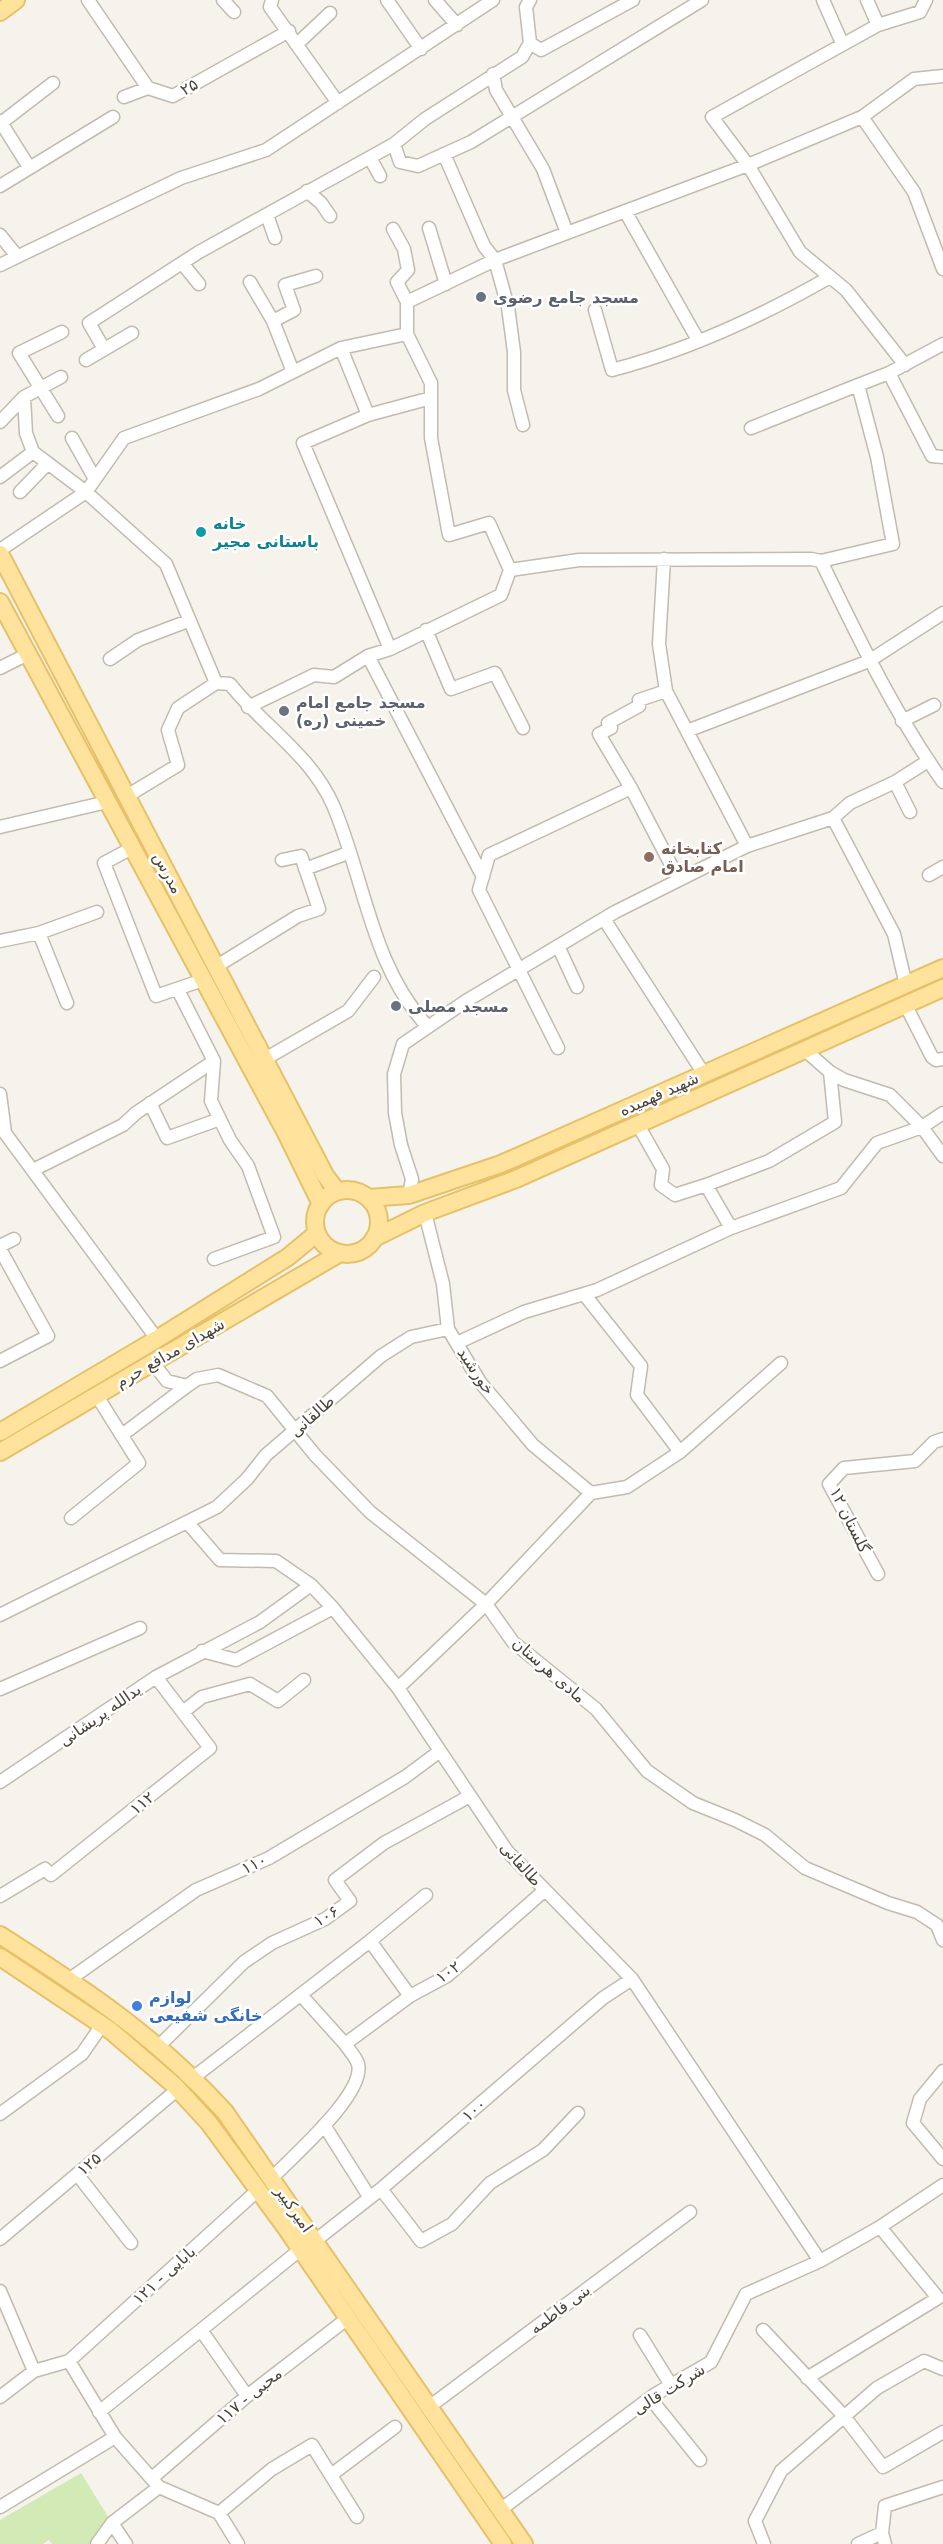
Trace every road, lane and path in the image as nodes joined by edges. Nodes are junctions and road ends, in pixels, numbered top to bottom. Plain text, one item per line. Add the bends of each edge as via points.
1 (16, 0) edge
2 (88, 0) edge
3 (223, 0) edge
4 (272, 0) edge
5 (387, 0) edge
6 (435, 0) edge
7 (493, 0) edge
8 (530, 0) edge
9 (633, 0) edge
10 (702, 0) edge
11 (823, 0) edge
12 (867, 0) edge
13 (926, 0) edge
14 (0, 12) edge
15 (234, 12) dead end
16 (330, 13) dead end
17 (457, 25) junction
18 (878, 25) junction
19 (289, 31) junction
20 (530, 43) junction
21 (842, 43) junction
22 (297, 44) junction
23 (421, 50) junction
24 (493, 74) junction
25 (943, 76) edge
26 (53, 83) dead end
27 (148, 88) junction
28 (124, 97) dead end
29 (338, 103) junction
30 (113, 117) dead end
31 (862, 117) junction
32 (512, 118) junction
33 (1, 122) edge
34 (393, 144) junction
35 (444, 154) junction
36 (370, 158) junction
37 (748, 165) junction
38 (29, 167) junction
39 (380, 176) dead end
40 (0, 186) edge
41 (307, 191) junction
42 (625, 211) junction
43 (267, 215) junction
44 (330, 216) dead end
45 (429, 228) dead end
46 (393, 230) dead end
47 (567, 233) junction
48 (0, 235) edge
49 (275, 238) dead end
50 (17, 256) junction
51 (495, 260) junction
52 (182, 263) junction
53 (0, 265) edge
54 (943, 269) edge
55 (315, 276) dead end
56 (830, 277) junction
57 (250, 282) dead end
58 (200, 284) dead end
59 (446, 284) junction
60 (407, 302) junction
61 (595, 310) dead end
62 (273, 321) junction
63 (62, 332) dead end
64 (132, 333) dead end
65 (407, 334) junction
66 (698, 340) junction
67 (341, 348) junction
68 (942, 348) edge
69 (104, 349) junction
70 (86, 360) dead end
71 (905, 365) junction
72 (293, 372) junction
73 (889, 373) junction
74 (61, 377) dead end
75 (858, 385) junction
76 (41, 388) junction
77 (24, 397) junction
78 (431, 398) junction
79 (58, 416) dead end
80 (368, 416) junction
81 (1, 420) edge
82 (523, 425) dead end
83 (751, 428) dead end
84 (72, 438) dead end
85 (33, 452) junction
86 (943, 457) edge
87 (48, 463) junction
88 (0, 477) edge
89 (95, 479) junction
90 (20, 492) dead end
91 (86, 492) junction
92 (0, 552) edge
93 (664, 559) junction
94 (821, 561) junction
95 (510, 570) junction
96 (0, 602) edge
97 (943, 613) edge
98 (188, 621) junction
99 (426, 630) junction
100 (390, 649) junction
101 (28, 654) junction
102 (368, 656) junction
103 (110, 659) dead end
104 (869, 661) junction
105 (0, 668) edge
106 (216, 683) junction
107 (666, 691) junction
108 (934, 705) dead end
109 (248, 707) junction
110 (903, 721) junction
111 (92, 728) junction
112 (524, 728) dead end
113 (687, 731) junction
114 (74, 741) junction
115 (928, 761) junction
116 (895, 782) junction
117 (943, 782) edge
118 (631, 788) junction
119 (128, 796) junction
120 (107, 802) junction
121 (910, 812) dead end
122 (832, 818) junction
123 (0, 827) edge
124 (747, 846) junction
125 (132, 848) junction
126 (348, 853) junction
127 (282, 860) dead end
128 (943, 867) edge
129 (305, 869) junction
130 (929, 875) dead end
131 (483, 877) junction
132 (679, 880) junction
133 (97, 912) dead end
134 (604, 918) junction
135 (39, 933) junction
136 (0, 941) edge
137 (558, 946) junction
138 (217, 966) junction
139 (943, 968) edge
140 (517, 970) junction
141 (374, 977) dead end
142 (203, 980) junction
143 (906, 985) junction
144 (577, 987) dead end
145 (943, 988) edge
146 (178, 990) junction
147 (67, 1003) dead end
148 (906, 1006) junction
149 (428, 1027) junction
150 (558, 1048) dead end
151 (806, 1051) junction
152 (265, 1059) junction
153 (943, 1059) edge
154 (214, 1061) junction
155 (830, 1072) junction
156 (704, 1074) junction
157 (0, 1094) edge
158 (150, 1103) junction
159 (943, 1113) edge
160 (220, 1119) junction
161 (638, 1125) junction
162 (922, 1127) junction
163 (572, 1132) junction
164 (546, 1144) junction
165 (580, 1151) junction
166 (943, 1156) edge
167 (554, 1162) junction
168 (33, 1170) junction
169 (706, 1185) junction
170 (337, 1191) junction
171 (409, 1195) junction
172 (368, 1198) junction
173 (321, 1204) junction
174 (425, 1213) junction
175 (731, 1228) junction
176 (317, 1233) junction
177 (374, 1238) junction
178 (14, 1239) dead end
179 (0, 1248) edge
180 (340, 1252) junction
181 (213, 1259) dead end
182 (584, 1294) junction
183 (448, 1329) junction
184 (157, 1340) junction
185 (457, 1343) junction
186 (0, 1361) edge
187 (781, 1363) dead end
188 (154, 1364) junction
189 (188, 1386) junction
190 (97, 1396) junction
191 (296, 1431) junction
192 (0, 1432) edge
193 (122, 1436) junction
194 (943, 1439) edge
195 (0, 1452) edge
196 (680, 1452) junction
197 (591, 1493) junction
198 (71, 1518) dead end
199 (187, 1522) junction
200 (878, 1574) dead end
201 (311, 1585) junction
202 (486, 1604) junction
203 (333, 1608) junction
204 (0, 1615) edge
205 (140, 1628) dead end
206 (202, 1651) junction
207 (156, 1677) junction
208 (304, 1680) dead end
209 (398, 1688) junction
210 (0, 1689) edge
211 (183, 1712) junction
212 (440, 1751) junction
213 (0, 1782) edge
214 (470, 1796) junction
215 (545, 1890) junction
216 (426, 1895) dead end
217 (0, 1896) edge
218 (0, 1935) edge
219 (943, 1940) edge
220 (370, 1941) junction
221 (0, 1957) edge
222 (70, 1979) junction
223 (632, 1979) junction
224 (301, 1995) junction
225 (410, 1996) junction
226 (102, 2025) junction
227 (345, 2044) junction
228 (160, 2045) junction
229 (943, 2071) edge
230 (194, 2077) junction
231 (177, 2089) junction
232 (578, 2113) dead end
233 (0, 2114) edge
234 (324, 2125) junction
235 (943, 2159) edge
236 (77, 2174) junction
237 (272, 2178) junction
238 (943, 2185) edge
239 (381, 2189) junction
240 (258, 2190) junction
241 (370, 2198) junction
242 (690, 2212) dead end
243 (880, 2227) junction
244 (0, 2239) edge
245 (316, 2240) junction
246 (131, 2243) dead end
247 (301, 2249) junction
248 (820, 2261) junction
249 (0, 2291) edge
250 (940, 2296) edge
251 (348, 2318) junction
252 (201, 2330) junction
253 (763, 2330) dead end
254 (640, 2335) dead end
255 (69, 2361) junction
256 (943, 2369) edge
257 (34, 2371) junction
258 (807, 2378) junction
259 (671, 2385) junction
260 (247, 2396) junction
261 (0, 2397) edge
262 (650, 2398) junction
263 (429, 2407) junction
264 (99, 2412) junction
265 (843, 2415) junction
266 (395, 2427) dead end
267 (943, 2432) edge
268 (115, 2437) junction
269 (700, 2460) dead end
270 (331, 2475) junction
271 (155, 2482) junction
272 (943, 2487) edge
273 (0, 2506) edge
274 (500, 2510) junction
275 (219, 2513) junction
276 (357, 2517) dead end
277 (112, 2523) junction
278 (883, 2538) edge
279 (499, 2542) edge
280 (98, 2544) edge
281 (126, 2544) edge
282 (238, 2544) edge
283 (524, 2544) edge
284 (764, 2544) edge
285 (858, 2544) edge

1 - 14 main road
2 - 27 street
3 - 15 street
4 - 19 street via 270,7
5 - 23 street
6 - 17 street
7 - 17 street
8 - 20 street via 526,7
9 - 20 street via 541,50
10 - 32 street
11 - 21 street
12 - 18 street
13 - 18 street via 920,12
16 - 22 street
17 - 23 street
18 - 21 street
19 - 22 street
19 - 27 street, ۲۵ via 173,96
20 - 24 street via 522,57
21 - 37 street via 712,117
22 - 29 street
23 - 29 street
24 - 32 street via 496,90
24 - 34 street
25 - 31 street via 914,79
26 - 33 street
27 - 28 street
29 - 50 street via 266,150 181,178
30 - 38 street
31 - 37 street
31 - 54 street via 914,192
32 - 35 street
32 - 47 street via 543,169
33 - 38 street
34 - 35 street via 400,162 418,166
34 - 36 street
35 - 51 street via 484,246
36 - 39 street
36 - 41 street
37 - 42 street
37 - 56 street via 800,252
38 - 40 street
41 - 43 street
41 - 44 street
42 - 47 street
42 - 66 street
43 - 49 street
43 - 52 street
45 - 59 street
46 - 60 street via 404,249 408,270 397,282
47 - 51 street
48 - 50 street
50 - 53 street
51 - 59 street
51 - 82 street via 508,307 514,390
52 - 58 street
52 - 69 street via 90,323
55 - 62 street via 285,285 294,310
56 - 66 street via 771,309
56 - 71 street via 846,290
57 - 62 street
59 - 60 street
60 - 65 street
61 - 66 street via 612,370 649,361
62 - 72 street
63 - 76 street via 19,353
64 - 69 street
65 - 67 street
65 - 78 street via 431,383
67 - 72 street
67 - 80 street
68 - 71 street
69 - 70 street
71 - 73 street
72 - 89 street via 259,389 124,438
73 - 75 street
73 - 86 street via 932,456
74 - 76 street
75 - 83 street
75 - 94 street via 877,457 893,544
76 - 77 street
76 - 79 street
77 - 81 street
77 - 85 street via 26,433
78 - 80 street
78 - 95 street via 431,438 449,535 489,523
80 - 100 street via 303,443
84 - 89 street
85 - 87 street
85 - 88 street
87 - 90 street
87 - 91 street
89 - 91 street
91 - 92 street
91 - 98 street via 166,564
92 - 111 main road, مدرس
93 - 94 street
93 - 95 street via 579,560
93 - 107 street via 659,644
94 - 104 street
95 - 99 street via 501,595
96 - 101 main road, مدرس
97 - 104 street
98 - 103 street via 138,640
98 - 106 street
99 - 100 street
99 - 112 street via 451,688 495,673
100 - 102 street
101 - 105 street
101 - 114 main road, مدرس
102 - 109 street via 334,677 314,675
102 - 131 street
104 - 110 street
104 - 113 street
106 - 109 street via 230,684
106 - 119 street via 178,708 168,730 178,765
107 - 113 street
107 - 118 street via 639,700 639,706 608,723 611,728 599,734
108 - 110 street
109 - 126 street via 312,767 333,806
110 - 115 street
111 - 114 main road
111 - 119 main road, مدرس
113 - 124 street
114 - 120 main road, مدرس
115 - 116 street
115 - 117 street
116 - 121 street
116 - 122 street via 850,803
118 - 131 street via 489,855
118 - 132 street
119 - 138 main road, مدرس
120 - 123 street
120 - 125 main road, مدرس
122 - 124 street
122 - 143 street via 889,923
124 - 132 street
125 - 142 main road, مدرس
125 - 146 street via 104,863 156,996
126 - 129 street
126 - 149 street via 375,938 408,1005
127 - 129 street via 301,856
128 - 130 street
129 - 138 street via 319,909 298,916
131 - 140 street via 479,890
132 - 134 street
133 - 135 street
134 - 137 street
134 - 156 street
135 - 136 street
135 - 147 street
137 - 140 street
137 - 144 street
138 - 152 main road, مدرس
139 - 143 main road, شهید فهمیده
140 - 149 street
140 - 150 street
141 - 152 street via 348,1011
142 - 146 street
142 - 173 main road, مدرس
143 - 156 main road, شهید فهمیده
145 - 148 main road, شهید فهمیده
146 - 154 street
148 - 151 main road, شهید فهمیده
148 - 153 street via 932,1057
149 - 171 street via 403,1044 394,1074 397,1121 412,1179
151 - 155 street
151 - 161 main road, شهید فهمیده
152 - 170 main road, مدرس
154 - 158 street
154 - 160 street via 211,1101
155 - 162 street via 890,1095
155 - 169 street via 835,1122 769,1161
156 - 163 main road, شهید فهمیده
157 - 168 street via 5,1133
158 - 160 street via 167,1138
158 - 168 street via 123,1125
159 - 162 street
160 - 181 street via 248,1166 274,1236
161 - 165 main road, شهید فهمیده
161 - 169 street via 663,1169 662,1185 675,1195
162 - 166 street
162 - 175 street via 877,1143 841,1188
163 - 164 main road, شهید فهمیده
163 - 165 main road via 571,1144
164 - 167 main road via 555,1148
164 - 171 main road, شهید فهمیده via 501,1164
165 - 167 main road, شهید فهمیده
167 - 174 main road, شهید فهمیده
168 - 184 street
169 - 175 street
170 - 172 main road via 358,1192
170 - 173 main road
171 - 172 main road, شهید فهمیده
172 - 177 main road via 377,1212 378,1230
173 - 176 main road via 316,1213
174 - 177 main road, شهید فهمیده
174 - 183 street, خورشید via 443,1284
175 - 182 street
176 - 180 main road via 330,1249
176 - 184 main road, شهدای مدافع حرم via 288,1257
177 - 180 main road via 359,1251
178 - 179 street
179 - 186 street via 48,1336
180 - 188 main road, شهدای مدافع حرم
182 - 185 street via 524,1312
182 - 196 street via 640,1366 637,1395
183 - 185 street, خورشید
183 - 191 street, طالقانی via 411,1337 381,1356
184 - 192 main road, شهدای مدافع حرم
185 - 197 street, خورشید via 480,1382 533,1445
187 - 196 street
188 - 189 street via 167,1381
188 - 190 main road, شهدای مدافع حرم
189 - 191 street, مادی هرستان via 197,1379 218,1375 243,1383 267,1396
189 - 193 street, مادی هرستان
190 - 193 street
190 - 195 main road, شهدای مدافع حرم
191 - 199 street, طالقانی via 266,1455 217,1507
191 - 202 street, مادی هرستان via 370,1512
193 - 198 street via 139,1463
194 - 200 street, گلستان ۱۲ via 934,1442 915,1461 844,1468 829,1484
196 - 197 street via 627,1487
197 - 202 street
199 - 201 street, طالقانی via 220,1560 276,1561
199 - 204 street, طالقانی
201 - 203 street, طالقانی
201 - 206 street, یدالله پریشانی via 260,1622
202 - 209 street
202 - 219 street, مادی هرستان via 513,1642 596,1709 648,1771 693,1803 765,1835 805,1868 917,1912 937,1925
203 - 206 street via 236,1660
203 - 209 street, طالقانی
205 - 210 street
206 - 207 street, یدالله پریشانی
207 - 211 street, ۱۱۲
207 - 213 street, یدالله پریشانی
208 - 211 street via 278,1701 250,1684 202,1697
209 - 212 street, طالقانی
211 - 217 street, ۱۱۲ via 210,1748 51,1875 45,1869
212 - 214 street, طالقانی
212 - 222 street, ۱۱۰ via 405,1777 269,1858 196,1890
214 - 215 street, طالقانی via 507,1851
214 - 228 street, ۱۰۶ via 384,1843 335,1880 350,1901 325,1919 272,1943 244,1962
215 - 223 street, طالقانی
215 - 225 street, ۱۰۲ via 447,1976
216 - 220 street
218 - 222 main road, امیرکبیر
220 - 224 street
220 - 225 street
221 - 226 main road, امیرکبیر
222 - 228 main road, امیرکبیر
223 - 239 street, ۱۰۰ via 603,1998
223 - 248 street, طالقانی
224 - 227 street
224 - 230 street
225 - 227 street, ۱۰۲
226 - 231 main road, امیرکبیر
226 - 233 street via 82,2054
227 - 234 street via 358,2064 357,2080
228 - 230 main road, امیرکبیر
229 - 235 street via 920,2099 913,2123
230 - 237 main road, امیرکبیر via 225,2112
231 - 236 street, ۱۲۵
231 - 240 main road, امیرکبیر
232 - 239 street via 543,2150 490,2183 452,2224 421,2241
234 - 237 street
234 - 241 street
236 - 244 street, ۱۲۵
236 - 246 street
237 - 245 main road, امیرکبیر
238 - 243 street, شرکت قالی
239 - 241 street, ۱۰۰
240 - 247 main road, امیرکبیر
240 - 255 street, بابایی - ۱۲۱
241 - 245 street, ۱۰۰
242 - 263 street, بنی فاطمه
243 - 248 street, شرکت قالی
243 - 250 street
245 - 263 main road, امیرکبیر
247 - 251 main road, امیرکبیر
247 - 252 street
248 - 259 street, شرکت قالی via 746,2295 711,2362
249 - 257 street
250 - 258 street
251 - 260 street, محبی - ۱۱۷
251 - 279 main road, امیرکبیر
252 - 260 street
252 - 264 street
253 - 258 street
254 - 259 street
255 - 257 street
255 - 264 street
256 - 265 street via 924,2361 877,2388
257 - 261 street
258 - 265 street
259 - 262 street, شرکت قالی
260 - 271 street, محبی - ۱۱۷
262 - 269 street
262 - 274 street, شرکت قالی
263 - 274 main road, امیرکبیر
264 - 268 street
265 - 267 street via 883,2468
265 - 284 street via 781,2471 755,2521
266 - 270 street
268 - 271 street
268 - 273 street
270 - 275 street via 312,2445 272,2469
270 - 276 street
271 - 275 street
271 - 277 street, محبی - ۱۱۷
272 - 278 street via 885,2506
274 - 283 main road, امیرکبیر
275 - 282 street
277 - 280 street, محبی - ۱۱۷
277 - 281 street
278 - 285 street

